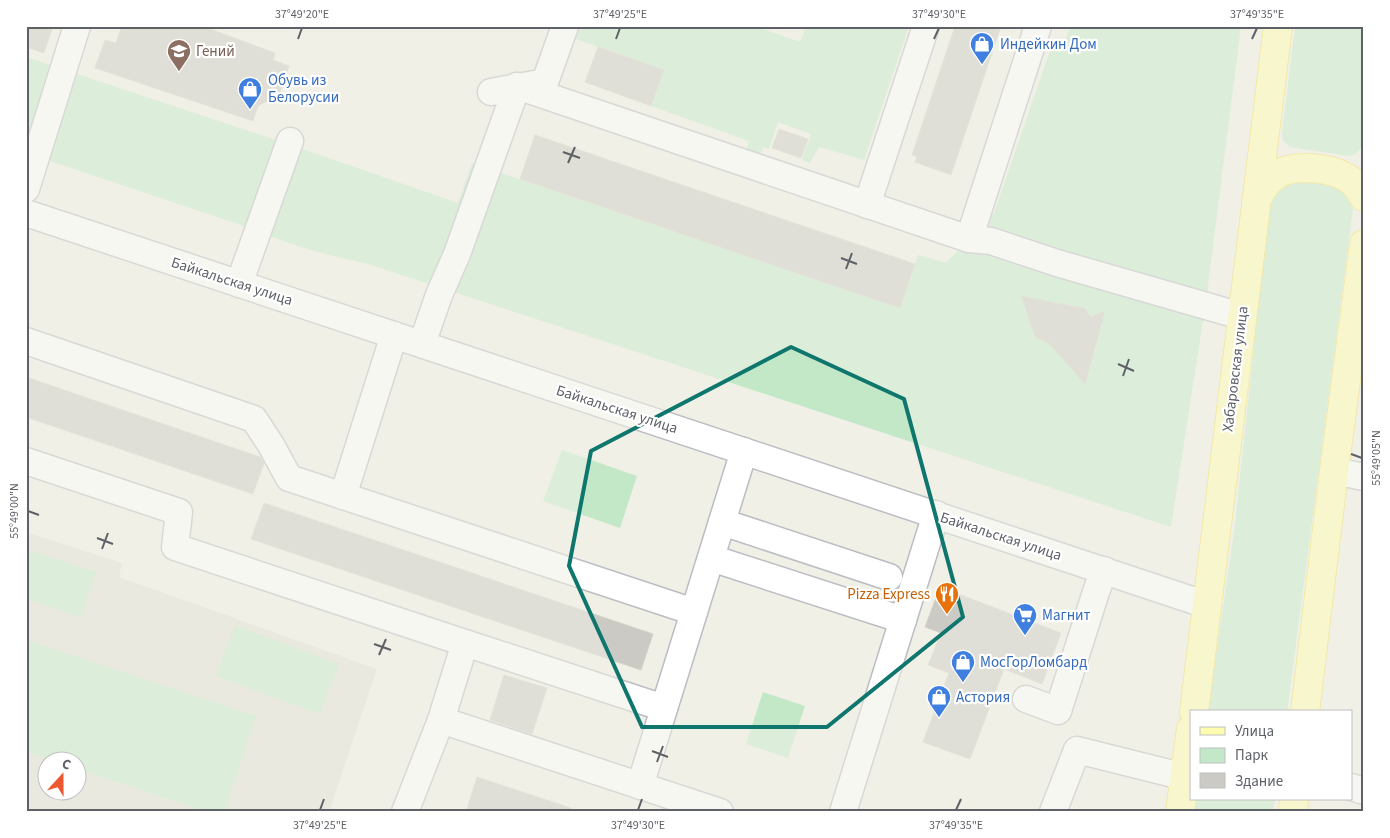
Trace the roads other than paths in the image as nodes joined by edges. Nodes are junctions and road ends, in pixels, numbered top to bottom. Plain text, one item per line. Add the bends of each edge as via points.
1 (78, 26) edge
2 (565, 26) edge
3 (926, 26) edge
4 (1038, 26) edge
5 (1278, 26) edge
6 (517, 86) junction
7 (491, 92) dead end
8 (290, 141) dead end
9 (26, 189) edge
10 (1364, 197) edge
11 (1256, 202) junction
12 (868, 205) junction
13 (26, 213) edge
14 (969, 239) junction
15 (1364, 244) edge
16 (239, 284) junction
17 (1241, 316) junction
18 (394, 335) junction
19 (26, 341) edge
20 (422, 344) junction
21 (744, 451) junction
22 (26, 462) edge
23 (1334, 471) junction
24 (1364, 477) edge
25 (343, 496) junction
26 (936, 514) junction
27 (722, 522) junction
28 (711, 558) junction
29 (1104, 570) junction
30 (889, 577) dead end
31 (1207, 605) junction
32 (694, 612) junction
33 (903, 620) junction
34 (465, 643) junction
35 (1026, 699) dead end
36 (664, 708) junction
37 (1194, 710) edge
38 (1305, 710) edge
39 (441, 720) junction
40 (1190, 737) edge
41 (1185, 777) junction
42 (640, 786) junction
43 (1352, 787) edge
44 (1364, 791) edge
45 (405, 812) edge
46 (720, 812) edge
47 (842, 812) edge
48 (1053, 812) edge
49 (1180, 812) edge

1 - 9 street
2 - 6 street via 545,82
3 - 12 street
4 - 14 street
5 - 11 main road, Хабаровская улица
6 - 7 street
6 - 12 street
6 - 20 street
8 - 16 street
10 - 11 main road via 1351,180 1332,171 1310,168 1292,169 1276,175 1264,186
11 - 17 main road, Хабаровская улица
12 - 14 street
13 - 16 street, Байкальская улица
14 - 17 street via 991,241 1120,289
15 - 23 main road
16 - 18 street, Байкальская улица
17 - 31 main road, Хабаровская улица
18 - 20 street, Байкальская улица
18 - 25 street
19 - 25 street via 254,419 289,478
20 - 21 street, Байкальская улица
21 - 26 street, Байкальская улица
21 - 27 street
22 - 34 street via 179,512 175,547
23 - 24 street
23 - 38 main road
25 - 32 street
26 - 29 street, Байкальская улица
26 - 33 street
27 - 28 street
27 - 30 street
28 - 32 street
28 - 33 street
29 - 31 street, Байкальская улица
29 - 35 street via 1058,711
31 - 37 main road, Хабаровская улица
32 - 36 street
33 - 47 street
34 - 36 street
34 - 39 street
36 - 42 street
39 - 42 street
39 - 45 street
40 - 41 main road
41 - 48 street via 1077,750
41 - 49 main road
42 - 46 street
43 - 44 street

